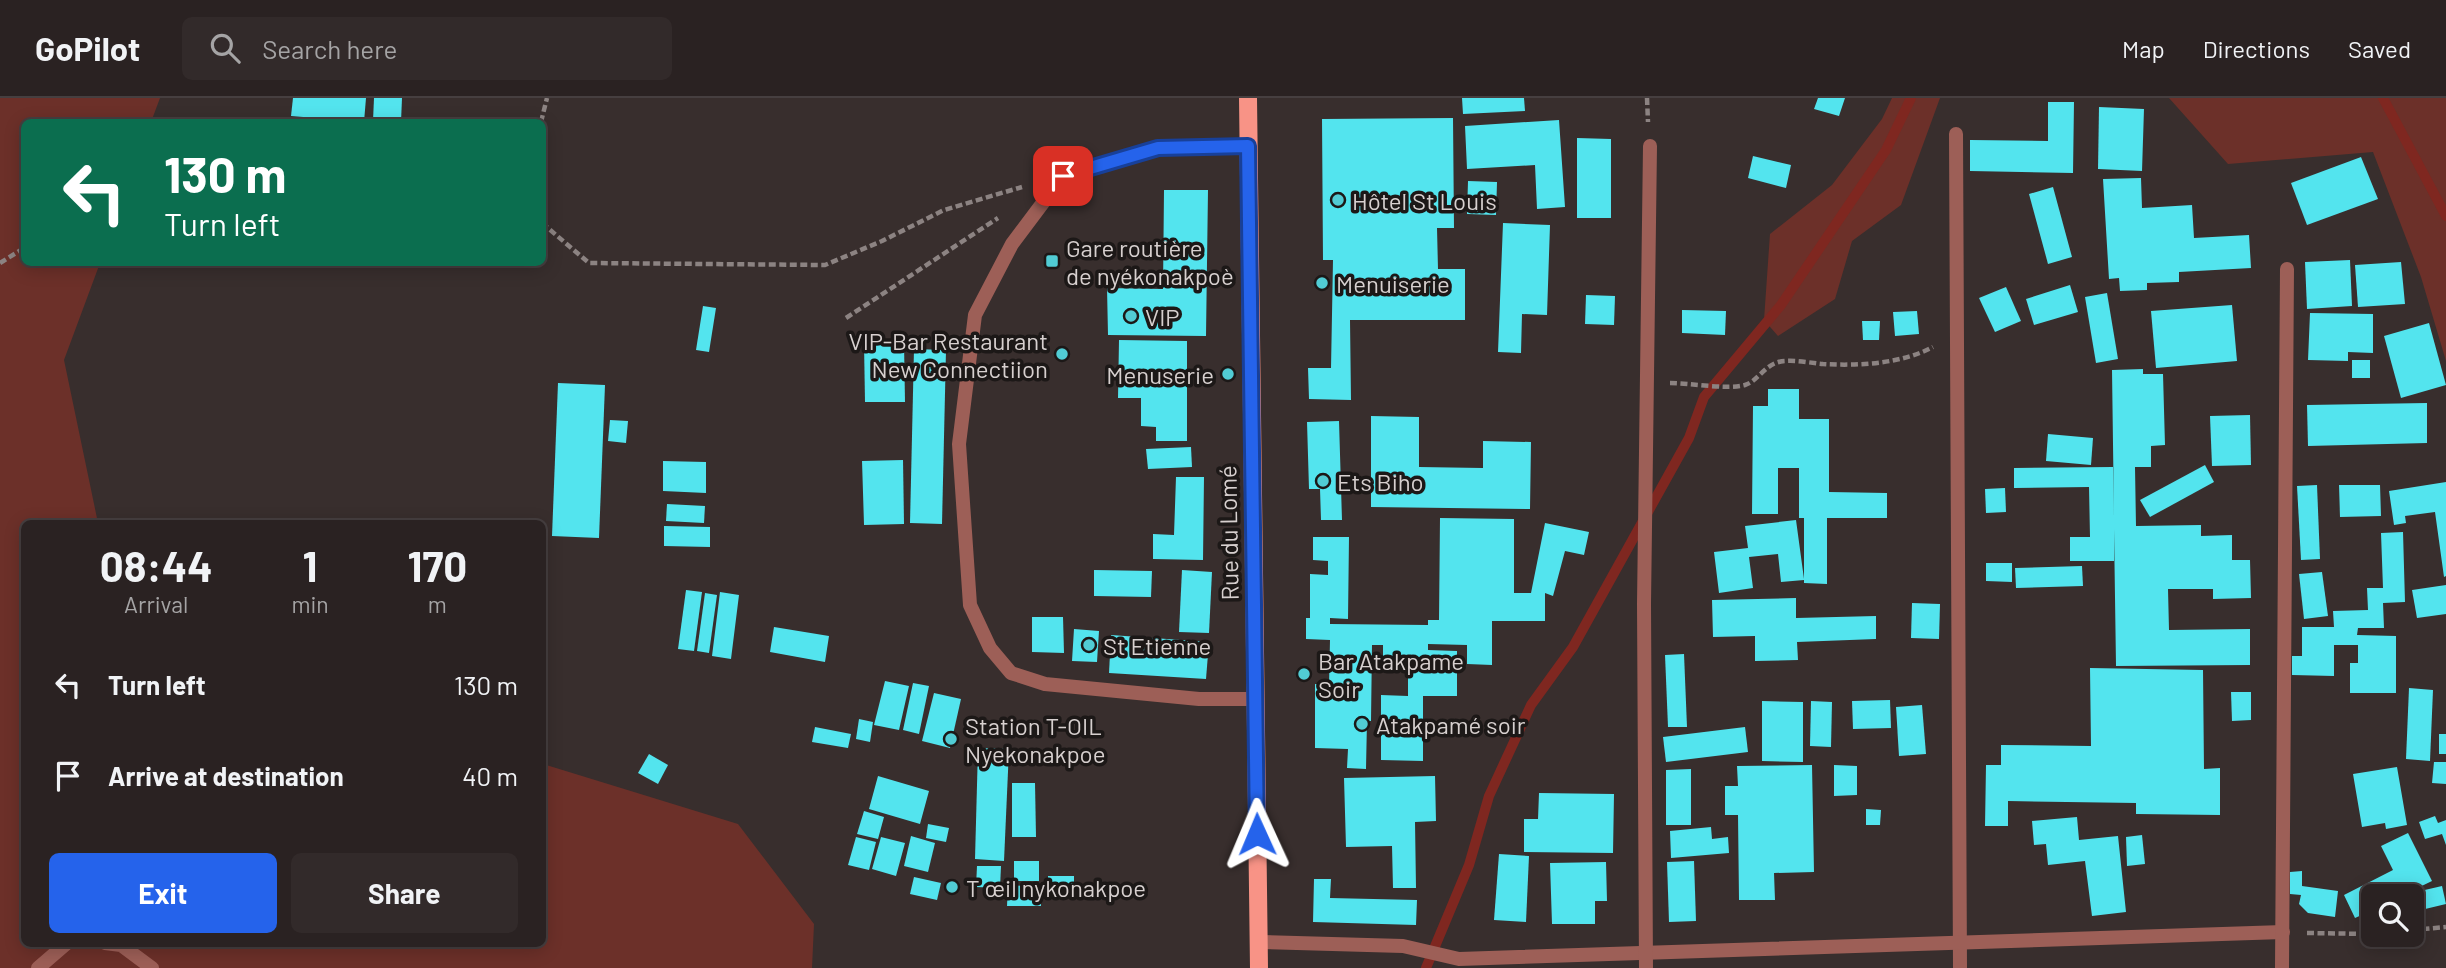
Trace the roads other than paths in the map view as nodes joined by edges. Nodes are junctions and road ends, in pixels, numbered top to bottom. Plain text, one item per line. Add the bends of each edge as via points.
1 (1248, 98) edge
2 (1956, 134) dead end
3 (1248, 146) junction
4 (1650, 146) dead end
5 (2287, 269) dead end
6 (1255, 699) junction
7 (2283, 932) junction
8 (1259, 942) junction
9 (1960, 943) junction
10 (62, 947) edge
11 (124, 947) edge
12 (1646, 961) edge
13 (38, 968) edge
14 (152, 968) edge
15 (1259, 968) edge
16 (1960, 968) edge
17 (2282, 968) edge

1 - 3 main road, Rue du Lomé
2 - 9 street
3 - 6 main road, Rue du Lomé
3 - 6 street via 1158,148 1063,176 1012,244 975,315 959,444 970,605 990,648 1011,673 1045,684 1199,699
4 - 12 street via 1644,604
5 - 7 street
6 - 8 main road, Rue du Lomé
7 - 9 street
7 - 17 street
8 - 12 street via 1403,946 1459,959
8 - 15 main road, Rue du Lomé
9 - 12 street
9 - 16 street
10 - 13 street
11 - 14 street

